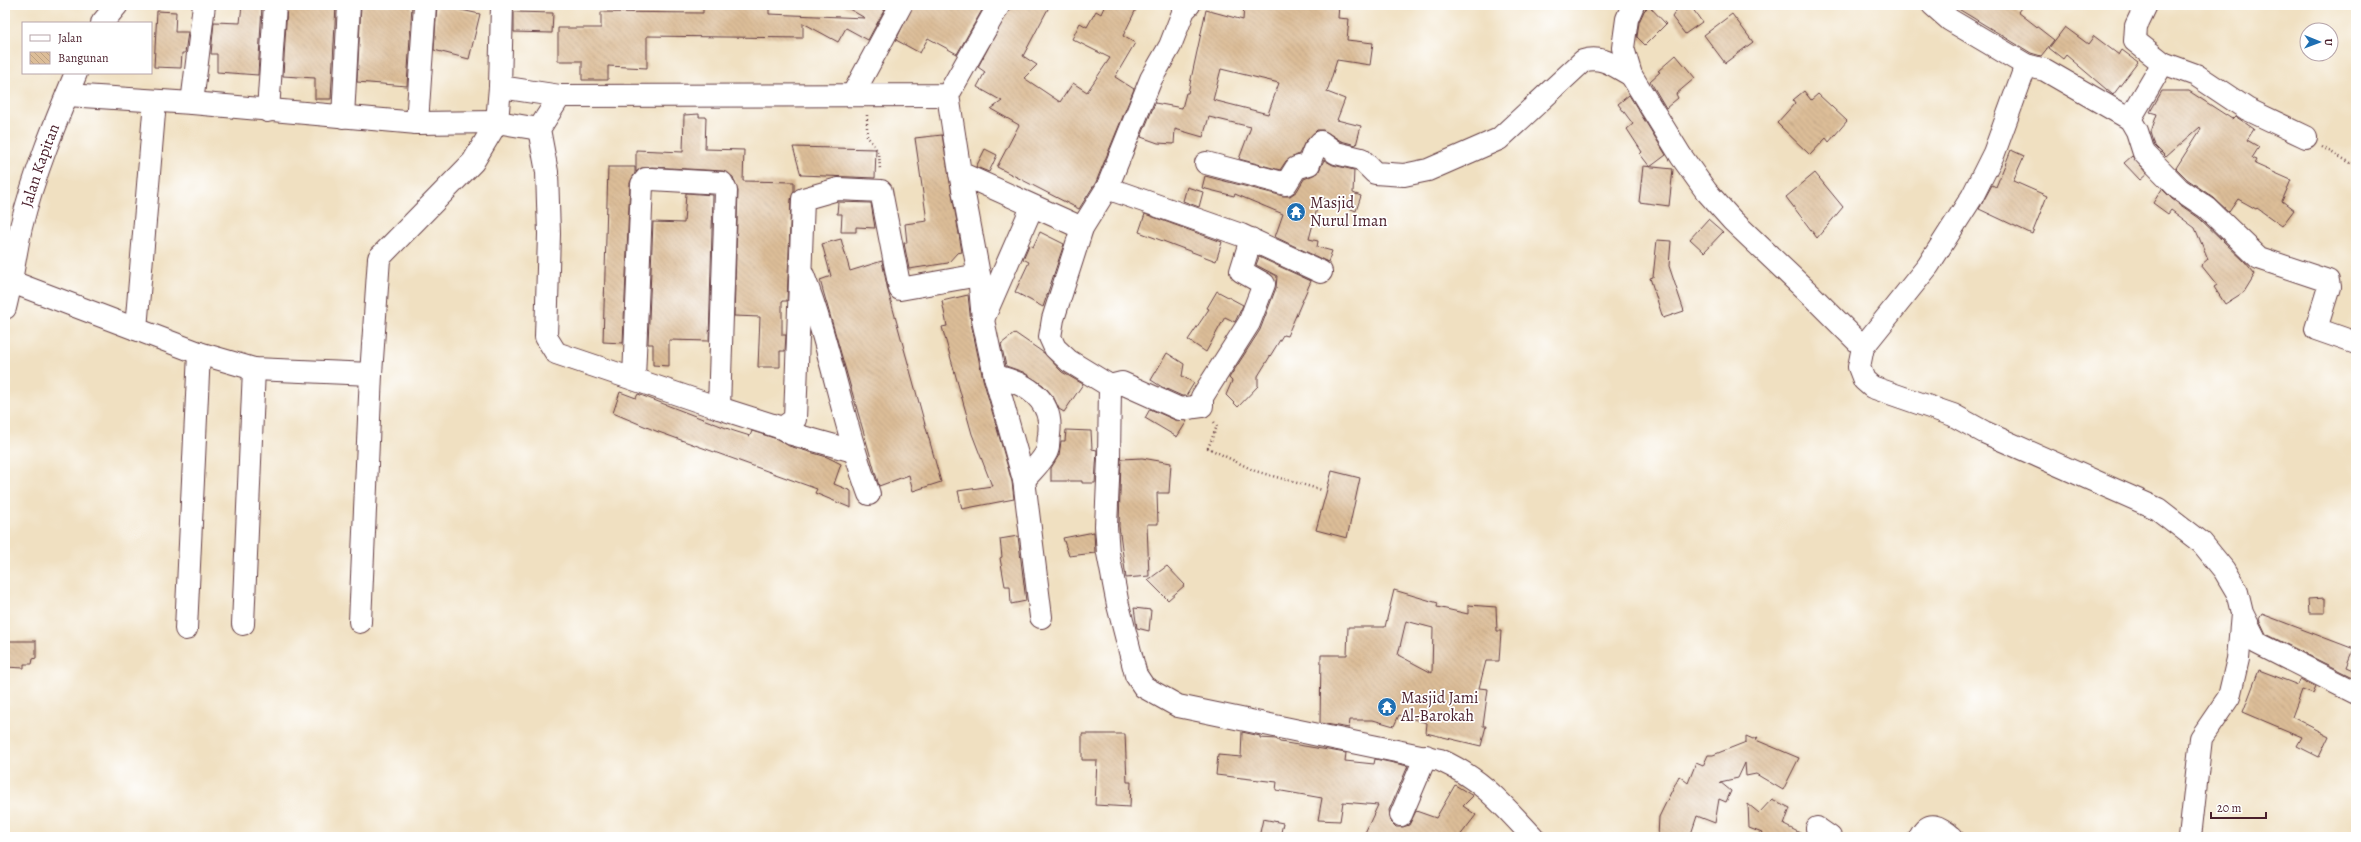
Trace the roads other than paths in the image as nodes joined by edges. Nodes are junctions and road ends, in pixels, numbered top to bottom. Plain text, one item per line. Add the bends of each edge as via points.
1 (117, 5) edge
2 (204, 5) edge
3 (275, 5) edge
4 (349, 5) edge
5 (425, 5) edge
6 (502, 5) edge
7 (901, 5) edge
8 (998, 5) edge
9 (1189, 5) edge
10 (1633, 5) edge
11 (1933, 5) edge
12 (2146, 5) edge
13 (103, 22) edge
14 (2163, 63) junction
15 (2026, 65) junction
16 (76, 74) edge
17 (1631, 75) junction
18 (500, 87) junction
19 (853, 94) junction
20 (67, 95) junction
21 (948, 95) junction
22 (560, 96) junction
23 (155, 101) junction
24 (192, 103) junction
25 (268, 111) junction
26 (343, 117) junction
27 (2130, 119) junction
28 (497, 122) junction
29 (418, 123) junction
30 (539, 129) junction
31 (2306, 137) road end
32 (1206, 163) dead end
33 (960, 173) junction
34 (1106, 188) junction
35 (1032, 207) junction
36 (1082, 228) junction
37 (1251, 239) junction
38 (800, 266) junction
39 (1321, 272) dead end
40 (979, 275) junction
41 (12, 282) junction
42 (5, 308) edge
43 (983, 320) junction
44 (136, 329) junction
45 (2356, 342) edge
46 (1863, 347) junction
47 (199, 353) junction
48 (254, 369) junction
49 (371, 374) junction
50 (995, 376) junction
51 (634, 378) junction
52 (1110, 386) junction
53 (719, 408) junction
54 (782, 428) junction
55 (853, 451) junction
56 (1024, 480) junction
57 (869, 494) dead end
58 (2242, 613) junction
59 (1041, 617) dead end
60 (360, 622) dead end
61 (243, 624) dead end
62 (186, 629) dead end
63 (2356, 693) edge
64 (1426, 756) junction
65 (1401, 815) dead end
66 (1533, 837) edge
67 (1920, 837) edge
68 (1952, 837) edge
69 (2190, 837) edge

1 - 13 street
2 - 24 street
3 - 25 street
4 - 26 street
5 - 29 street
6 - 18 street
7 - 19 street
8 - 21 street
9 - 34 street via 1184,10 1170,46 1151,80
10 - 17 street via 1627,19 1623,48
11 - 15 street via 1950,20
12 - 14 street via 2136,26 2135,40
14 - 27 street
14 - 31 street via 2196,75 2248,109
15 - 27 street via 2045,70
15 - 46 street via 1994,153 1972,197 1928,266
16 - 20 street, Jalan Kapitan
17 - 32 street via 1610,62 1596,58 1583,61 1499,139 1428,170 1404,175 1375,174 1361,159 1336,153 1321,142 1314,150 1309,164 1296,168 1286,184
17 - 46 street via 1651,111 1706,191 1753,243 1812,296
18 - 22 street
18 - 28 street
19 - 21 street
19 - 22 street
20 - 23 street
20 - 41 street, Jalan Kapitan via 59,110 21,227
21 - 33 street
22 - 30 street
23 - 24 street
23 - 44 street
24 - 25 street
25 - 26 street
26 - 29 street
27 - 45 street via 2144,153 2179,189 2207,208 2259,258 2328,281 2329,287 2316,329
28 - 29 street
28 - 30 street
28 - 49 street via 473,162 379,258
30 - 51 street via 547,172 549,234 546,337 556,353
33 - 35 street
33 - 40 street
34 - 36 street
34 - 37 street
35 - 36 street
35 - 43 street
36 - 52 street via 1053,319 1050,337 1055,348 1066,358
37 - 39 street
37 - 52 street via 1241,271 1264,284 1249,323 1202,397 1202,406 1180,408 1122,383
38 - 40 street via 803,199 838,189 881,191 900,289
38 - 54 street via 795,419
38 - 55 street via 816,307
40 - 43 street
41 - 42 street, Jalan Kapitan
41 - 44 street
43 - 50 street
44 - 47 street
46 - 58 street via 1859,367 1864,380 1872,387 1953,415 1984,432 2158,509 2202,543 2224,570 2238,592
47 - 48 street
47 - 62 street
48 - 49 street
48 - 61 street
49 - 60 street
50 - 56 street
50 - 56 street via 1029,388 1047,407 1050,429 1047,452
51 - 53 street
51 - 53 street via 642,184 646,179 722,183 726,191
52 - 64 street via 1110,458 1106,526 1108,554 1129,654 1136,675 1144,687 1178,706
53 - 54 street
54 - 55 street via 792,434
55 - 57 street
56 - 59 street
58 - 63 street via 2258,643
58 - 69 street via 2238,659 2229,697 2201,738
64 - 65 street
64 - 66 street via 1440,760 1474,778 1489,790
67 - 68 street via 1925,829 1932,826 1940,828

